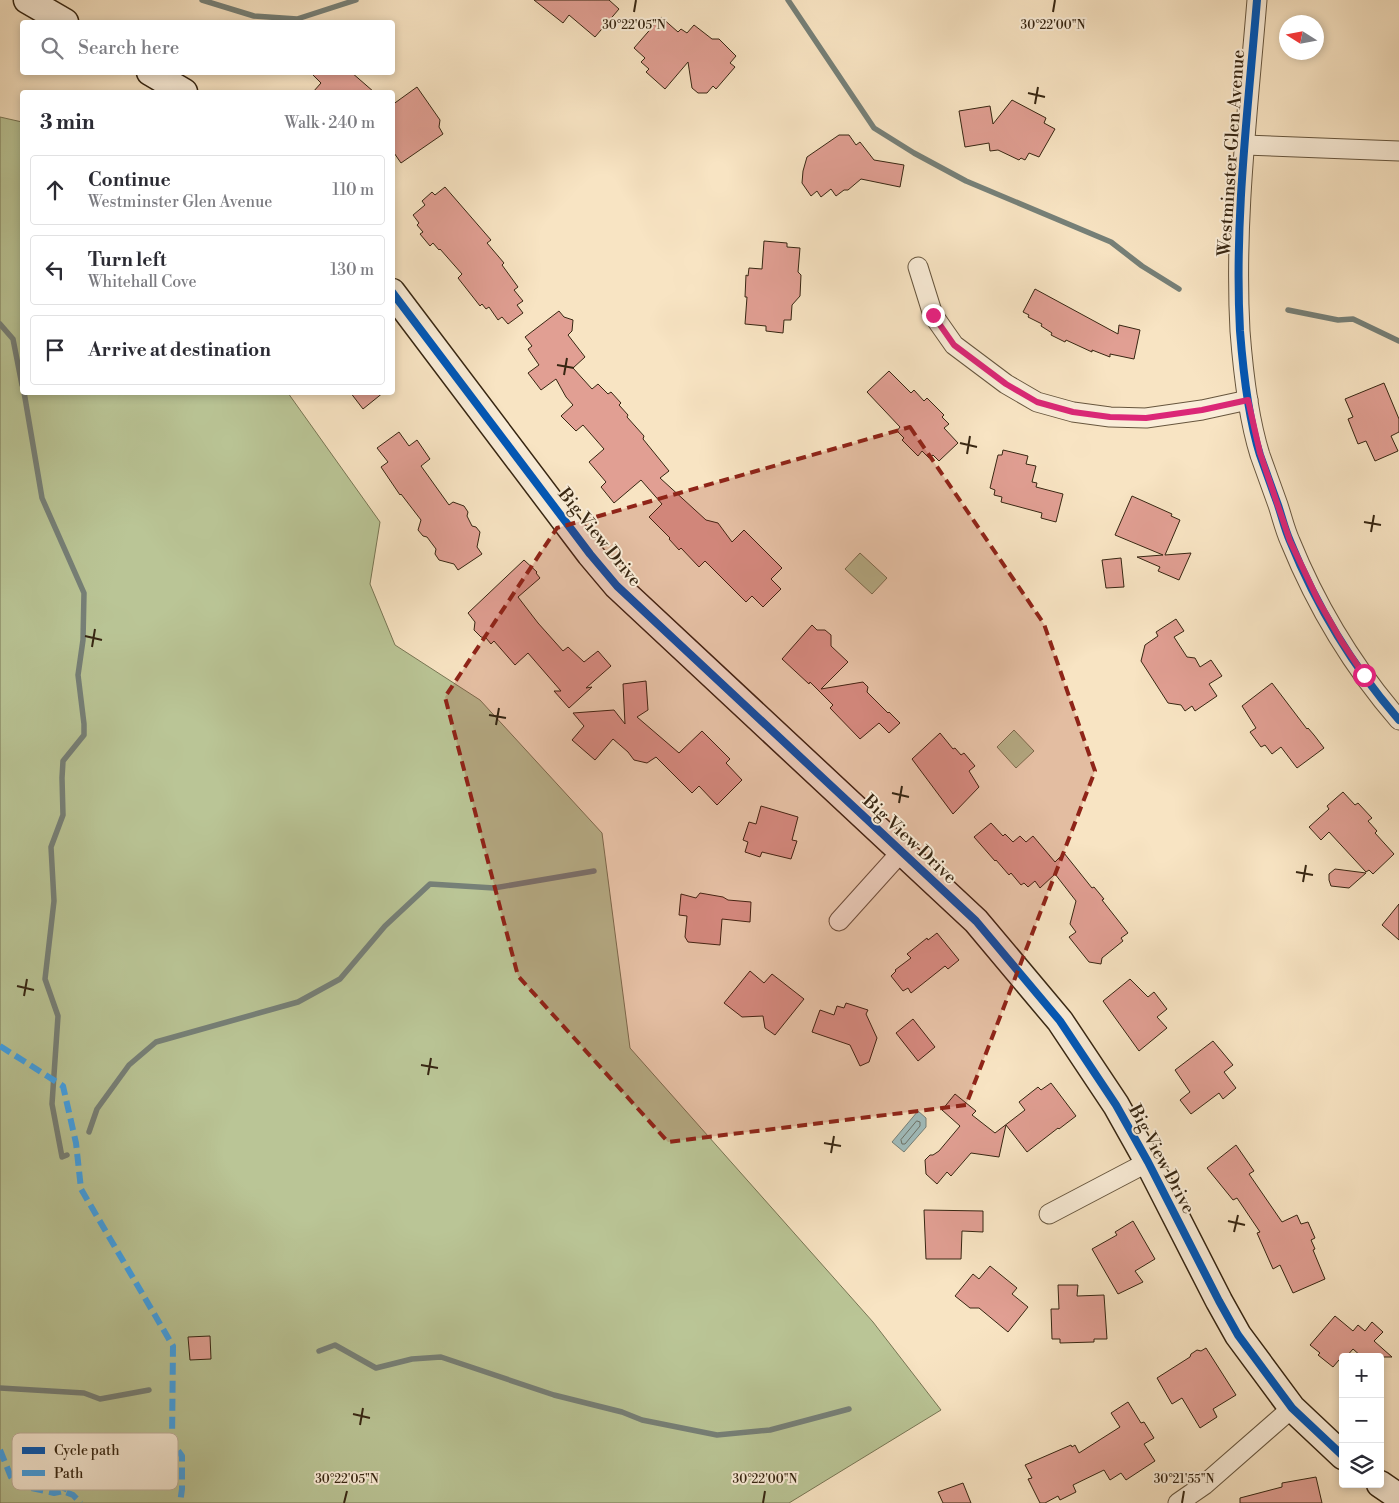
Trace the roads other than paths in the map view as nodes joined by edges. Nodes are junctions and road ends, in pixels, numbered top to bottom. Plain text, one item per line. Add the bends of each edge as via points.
1 (27, 0) edge
2 (1257, 0) edge
3 (62, 20) edge
4 (155, 75) edge
5 (181, 90) edge
6 (1245, 146) junction
7 (1399, 151) edge
8 (918, 267) dead end
9 (395, 296) edge
10 (1248, 400) junction
11 (1399, 720) edge
12 (902, 851) junction
13 (839, 921) dead end
14 (1148, 1162) junction
15 (1049, 1214) dead end
16 (1292, 1408) junction
17 (1339, 1452) edge
18 (1384, 1487) edge
19 (1399, 1497) edge
20 (1178, 1503) edge

1 - 3 street
2 - 6 street, Westminster Glen Avenue
4 - 5 street
6 - 7 street
6 - 10 street, Westminster Glen Avenue via 1239,288 1240,333
8 - 10 street via 933,315 954,345 1006,384 1037,402 1073,412 1146,418
9 - 12 street, Big View Drive via 617,586
10 - 11 street, Westminster Glen Avenue via 1260,453 1290,541 1304,571 1342,642
12 - 13 street
12 - 14 street, Big View Drive via 976,920 1060,1021 1116,1105
14 - 15 street
14 - 16 street, Big View Drive via 1238,1335
16 - 17 street, Big View Drive
16 - 20 street via 1204,1485
18 - 19 street

